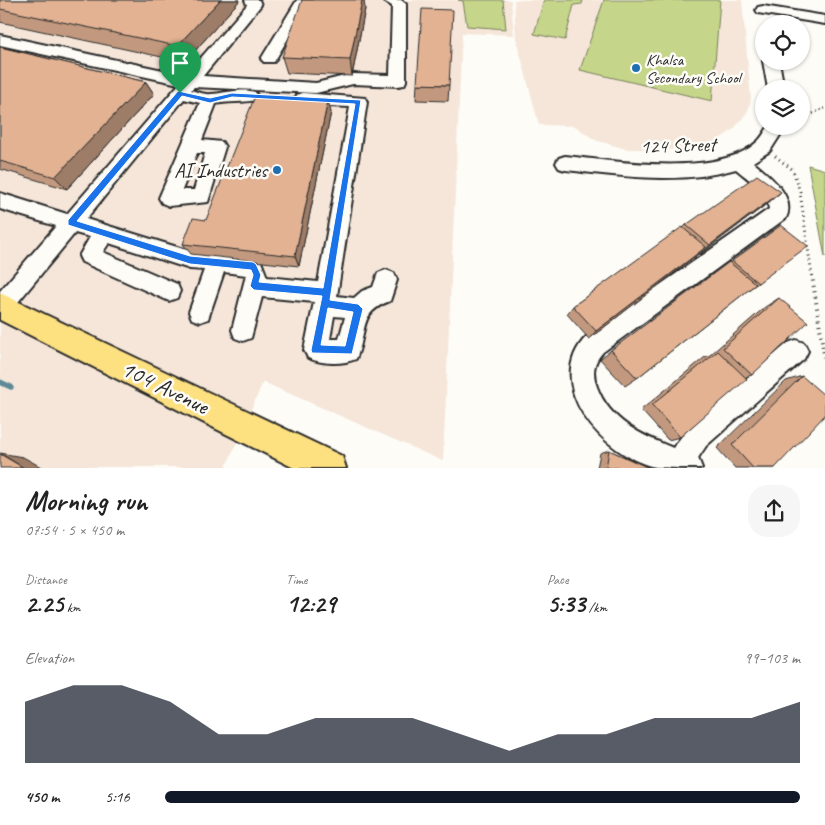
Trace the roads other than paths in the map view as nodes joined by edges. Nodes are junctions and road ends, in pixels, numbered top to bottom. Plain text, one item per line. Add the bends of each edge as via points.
1 (252, 0) edge
2 (304, 0) edge
3 (389, 0) edge
4 (764, 11) edge
5 (825, 20) edge
6 (0, 40) edge
7 (269, 59) dead end
8 (185, 87) junction
9 (210, 100) junction
10 (774, 135) edge
11 (191, 146) dead end
12 (739, 161) junction
13 (565, 163) dead end
14 (0, 201) edge
15 (71, 223) junction
16 (105, 232) junction
17 (217, 263) junction
18 (386, 280) dead end
19 (254, 286) junction
20 (169, 291) dead end
21 (326, 298) junction
22 (0, 306) edge
23 (358, 309) junction
24 (200, 312) dead end
25 (243, 330) dead end
26 (796, 351) dead end
27 (684, 465) edge
28 (330, 468) edge

1 - 8 street via 254,5
2 - 7 street
3 - 8 street via 398,4 398,81 353,79 316,88
4 - 5 street
6 - 8 street
8 - 9 street
8 - 15 street
9 - 11 street
9 - 21 street via 232,95 359,102
10 - 12 street, 124 Street via 765,147
12 - 13 street, 124 Street via 717,167 678,170
12 - 27 street via 772,191 779,201 779,212 584,354 581,374 587,398 601,422 621,439
14 - 15 street
15 - 16 street
15 - 22 street
16 - 17 street via 190,260
16 - 20 street via 89,256
17 - 19 street via 253,266 257,275
17 - 24 street
18 - 23 street via 382,294 370,298
19 - 21 street
19 - 25 street
21 - 23 street
21 - 23 street via 316,350 348,351
22 - 28 main road, 104 Avenue
26 - 27 street via 697,437

